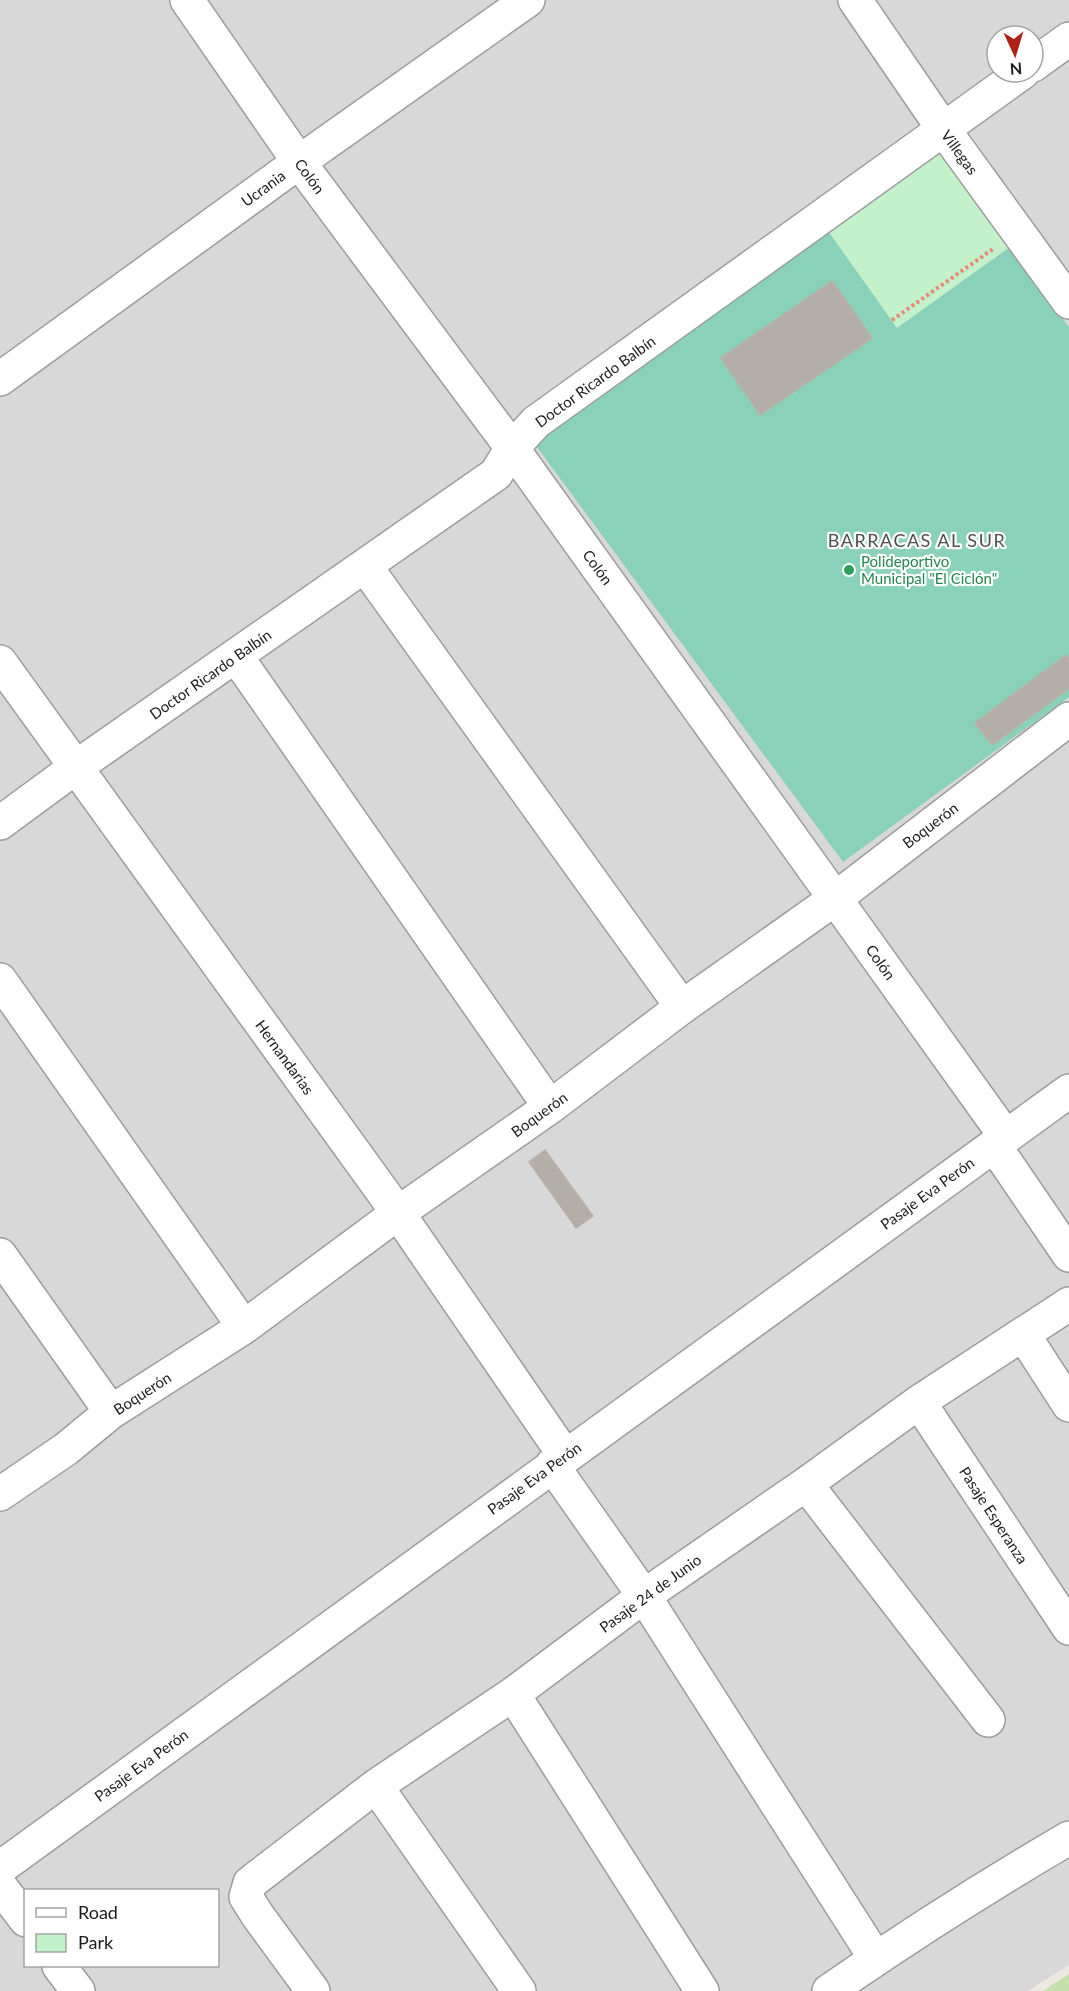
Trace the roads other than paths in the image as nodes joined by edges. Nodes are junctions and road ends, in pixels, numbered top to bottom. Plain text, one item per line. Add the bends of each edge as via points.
1 (187, 0) edge
2 (528, 0) edge
3 (855, 0) edge
4 (1069, 39) edge
5 (1045, 56) edge
6 (1007, 84) edge
7 (944, 130) junction
8 (299, 162) junction
9 (1069, 302) edge
10 (0, 379) edge
11 (512, 448) junction
12 (365, 566) junction
13 (236, 656) junction
14 (0, 662) edge
15 (1069, 719) edge
16 (76, 767) junction
17 (0, 823) edge
18 (836, 898) junction
19 (0, 980) edge
20 (682, 1007) junction
21 (1069, 1091) edge
22 (549, 1107) junction
23 (1000, 1141) junction
24 (398, 1214) junction
25 (0, 1255) edge
26 (1069, 1255) edge
27 (1069, 1304) edge
28 (244, 1327) junction
29 (1023, 1334) junction
30 (919, 1402) junction
31 (1069, 1405) edge
32 (111, 1413) junction
33 (558, 1460) junction
34 (806, 1484) junction
35 (0, 1494) edge
36 (644, 1596) junction
37 (1069, 1628) edge
38 (513, 1694) junction
39 (988, 1720) dead end
40 (376, 1786) junction
41 (1069, 1838) edge
42 (0, 1868) edge
43 (0, 1886) edge
44 (24, 1917) edge
45 (876, 1959) junction
46 (60, 1967) edge
47 (78, 1991) edge
48 (313, 1991) edge
49 (519, 1991) edge
50 (702, 1991) edge
51 (830, 1991) edge

1 - 8 street, Colón
2 - 8 street, Ucrania
3 - 7 street, Villegas
4 - 5 street
6 - 7 street, Doctor Ricardo Balbín
7 - 9 street, Villegas
7 - 11 street, Doctor Ricardo Balbín via 536,422
8 - 10 street, Ucrania
8 - 11 street, Colón
11 - 12 street, Doctor Ricardo Balbín via 495,474
11 - 18 street, Colón
12 - 13 street, Doctor Ricardo Balbín
12 - 20 street
13 - 16 street, Doctor Ricardo Balbín
13 - 22 street
14 - 16 street, Hernandarias
15 - 18 street, Boquerón
16 - 17 street, Doctor Ricardo Balbín
16 - 24 street, Hernandarias
18 - 20 street, Boquerón
18 - 23 street, Colón
19 - 28 street
20 - 22 street, Boquerón
21 - 23 street, Pasaje Eva Perón
22 - 24 street, Boquerón
23 - 26 street, Colón
23 - 33 street, Pasaje Eva Perón
24 - 28 street, Boquerón
24 - 33 street, Hernandarias
25 - 32 street
27 - 29 street, Pasaje 24 de Junio
28 - 32 street, Boquerón
29 - 30 street, Pasaje 24 de Junio
29 - 31 street
30 - 34 street, Pasaje 24 de Junio
30 - 37 street, Pasaje Esperanza
32 - 35 street, Boquerón
33 - 36 street, Hernandarias
33 - 42 street, Pasaje Eva Perón
34 - 36 street, Pasaje 24 de Junio
34 - 39 street
36 - 38 street, Pasaje 24 de Junio
36 - 45 street, Hernandarias
38 - 40 street, Pasaje 24 de Junio
38 - 50 street
40 - 48 street, Pasaje 24 de Junio via 250,1883 246,1897
40 - 49 street
41 - 45 street
43 - 44 street
45 - 51 street
46 - 47 street

